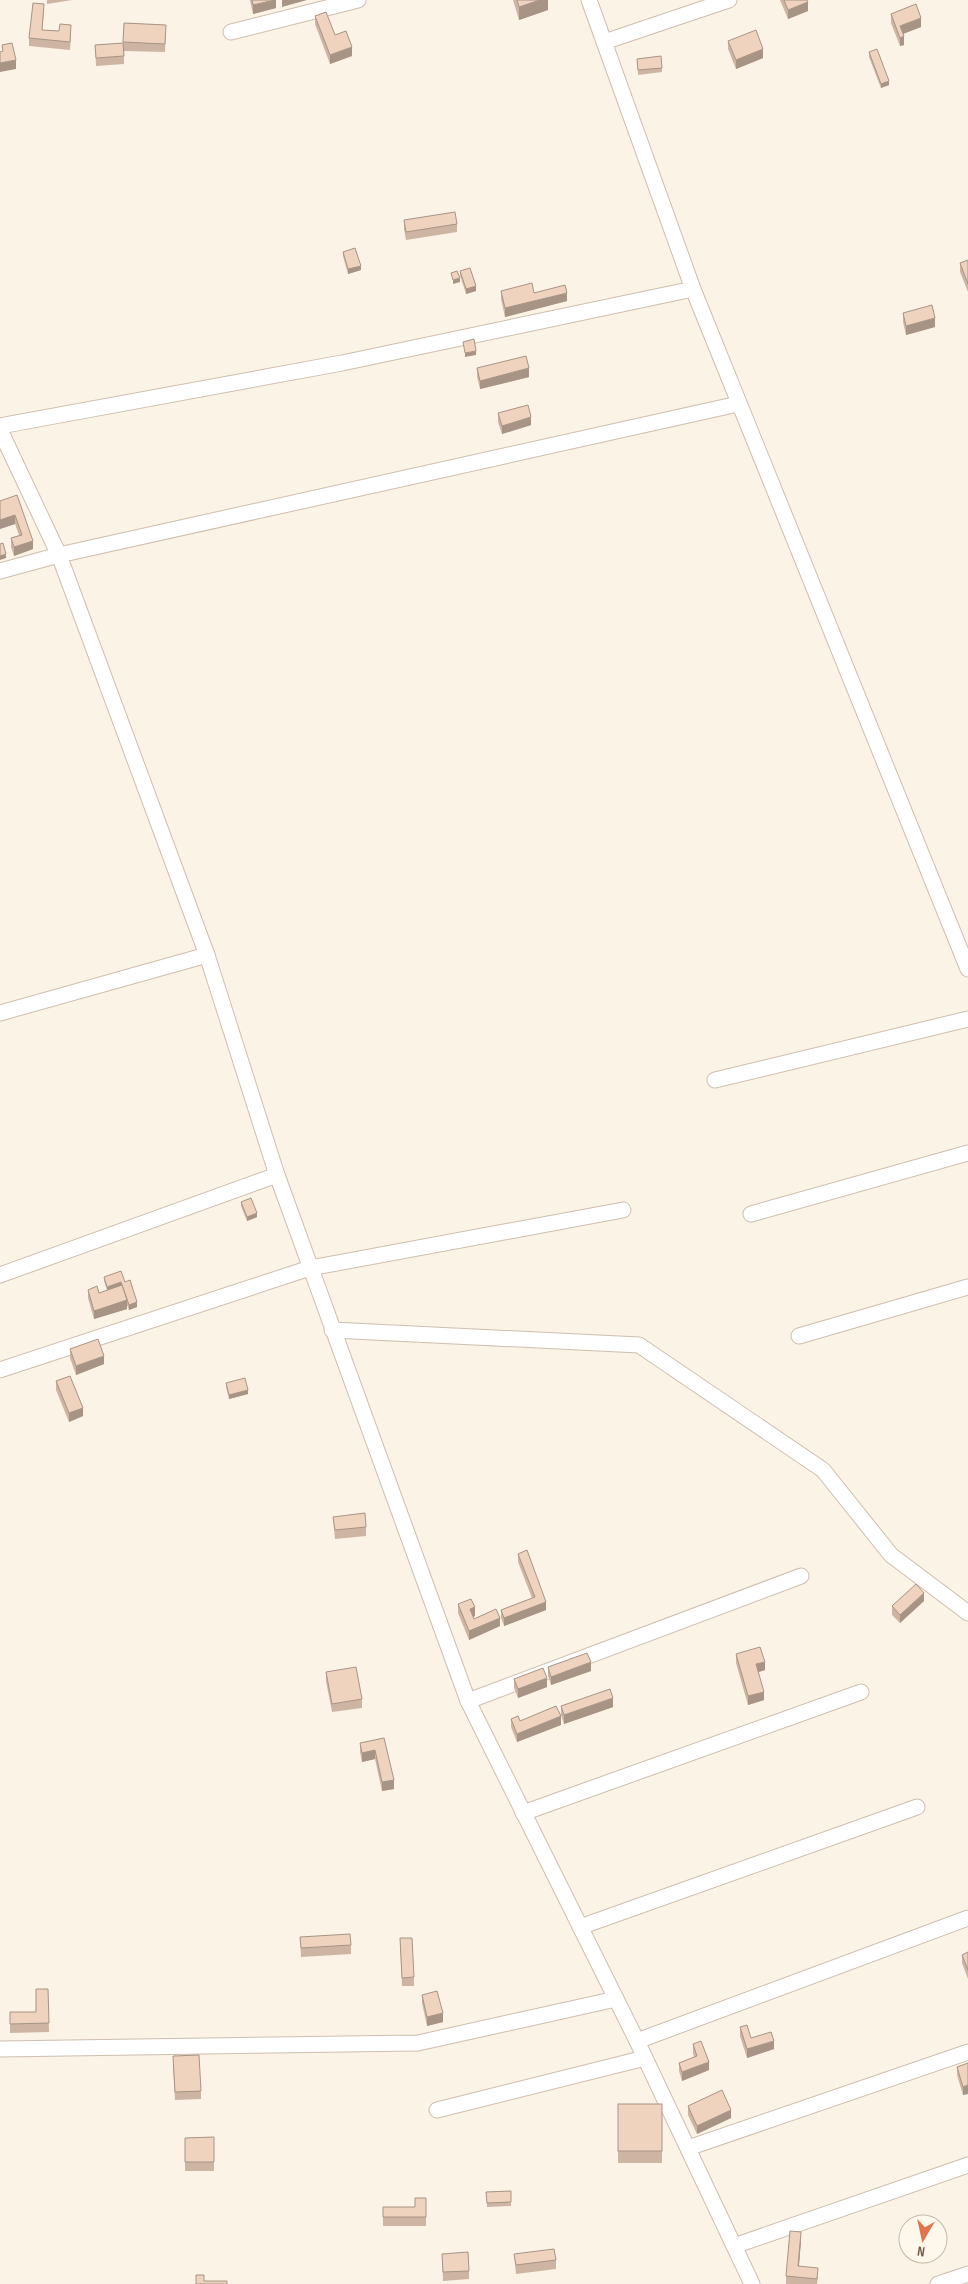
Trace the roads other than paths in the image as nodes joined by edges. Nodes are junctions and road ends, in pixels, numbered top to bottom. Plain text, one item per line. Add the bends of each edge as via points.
1 (358, 0) edge
2 (589, 0) edge
3 (729, 0) edge
4 (231, 32) dead end
5 (604, 42) junction
6 (693, 289) junction
7 (738, 404) junction
8 (0, 426) edge
9 (0, 430) edge
10 (59, 555) junction
11 (0, 571) edge
12 (207, 955) junction
13 (968, 968) edge
14 (0, 1013) edge
15 (968, 1019) edge
16 (715, 1080) dead end
17 (968, 1153) edge
18 (277, 1175) junction
19 (623, 1210) dead end
20 (751, 1214) dead end
21 (310, 1268) junction
22 (0, 1275) edge
23 (968, 1287) edge
24 (332, 1330) junction
25 (798, 1336) dead end
26 (0, 1370) edge
27 (801, 1576) dead end
28 (968, 1613) edge
29 (861, 1692) dead end
30 (468, 1700) junction
31 (917, 1807) dead end
32 (523, 1813) junction
33 (968, 1918) edge
34 (580, 1927) junction
35 (616, 1999) junction
36 (637, 2041) junction
37 (0, 2049) edge
38 (968, 2052) edge
39 (646, 2058) junction
40 (438, 2110) dead end
41 (688, 2148) junction
42 (968, 2165) edge
43 (734, 2246) junction
44 (968, 2274) edge
45 (752, 2284) edge
46 (938, 2284) edge

1 - 4 street
2 - 5 street
3 - 5 street
5 - 6 street
6 - 7 street
6 - 8 street via 342,363
7 - 10 street
7 - 13 street
9 - 10 street
10 - 11 street
10 - 12 street
12 - 14 street
12 - 18 street
15 - 16 street
17 - 20 street
18 - 21 street
18 - 22 street
19 - 21 street
21 - 24 street
21 - 26 street
23 - 25 street
24 - 28 street via 639,1346 823,1470 891,1555
24 - 30 street
27 - 30 street
29 - 32 street
30 - 32 street
31 - 34 street
32 - 34 street
33 - 36 street
34 - 35 street
35 - 36 street
35 - 37 street via 418,2043
36 - 39 street
38 - 41 street
39 - 40 street
39 - 41 street
41 - 43 street
42 - 43 street
43 - 45 street
44 - 46 street

